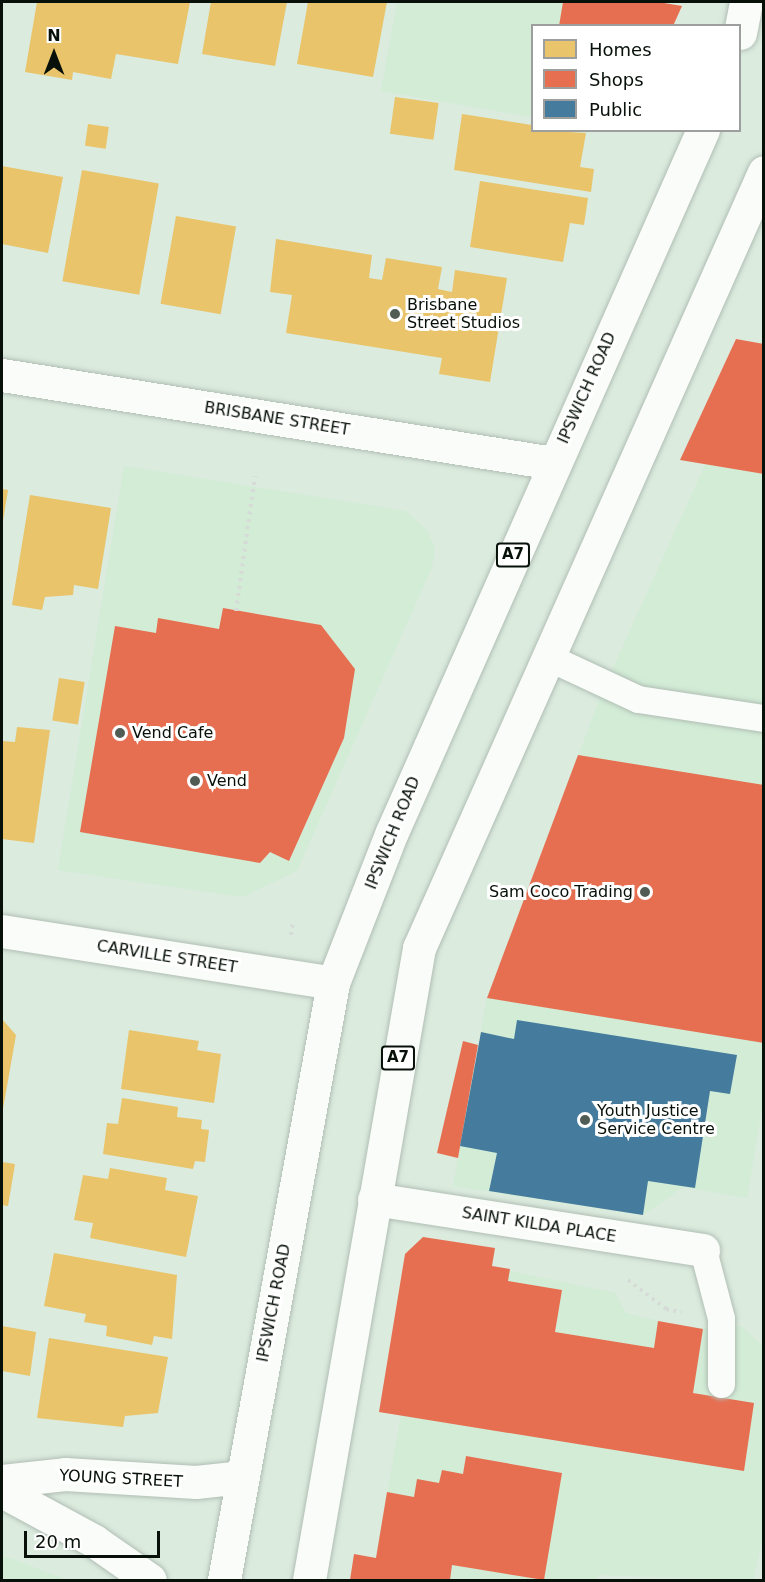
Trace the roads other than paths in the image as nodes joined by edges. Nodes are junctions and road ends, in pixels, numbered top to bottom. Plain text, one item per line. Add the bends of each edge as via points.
1 (746, 2) edge
2 (741, 28) edge
3 (702, 132) edge
4 (764, 172) edge
5 (2, 375) edge
6 (553, 463) junction
7 (550, 658) junction
8 (764, 718) edge
9 (2, 931) edge
10 (333, 983) junction
11 (374, 1199) junction
12 (703, 1250) joint
13 (721, 1384) dead end
14 (241, 1477) junction
15 (2, 1481) edge
16 (2, 1491) edge
17 (150, 1581) edge
18 (224, 1581) edge
19 (309, 1581) edge

1 - 2 main road
3 - 6 main road, IPSWICH ROAD / A7
4 - 7 main road, A7
5 - 6 main road, BRISBANE STREET
6 - 10 main road, IPSWICH ROAD / A7 via 392,832
7 - 8 lane via 638,699
7 - 11 main road, A7 via 419,948
9 - 10 main road, CARVILLE STREET
10 - 14 main road, IPSWICH ROAD / A7
11 - 12 main road, SAINT KILDA PLACE
11 - 19 main road, A7
12 - 13 lane via 721,1318
14 - 15 main road, YOUNG STREET via 196,1482 65,1474
14 - 18 main road, IPSWICH ROAD / A7
16 - 17 main road via 94,1541

